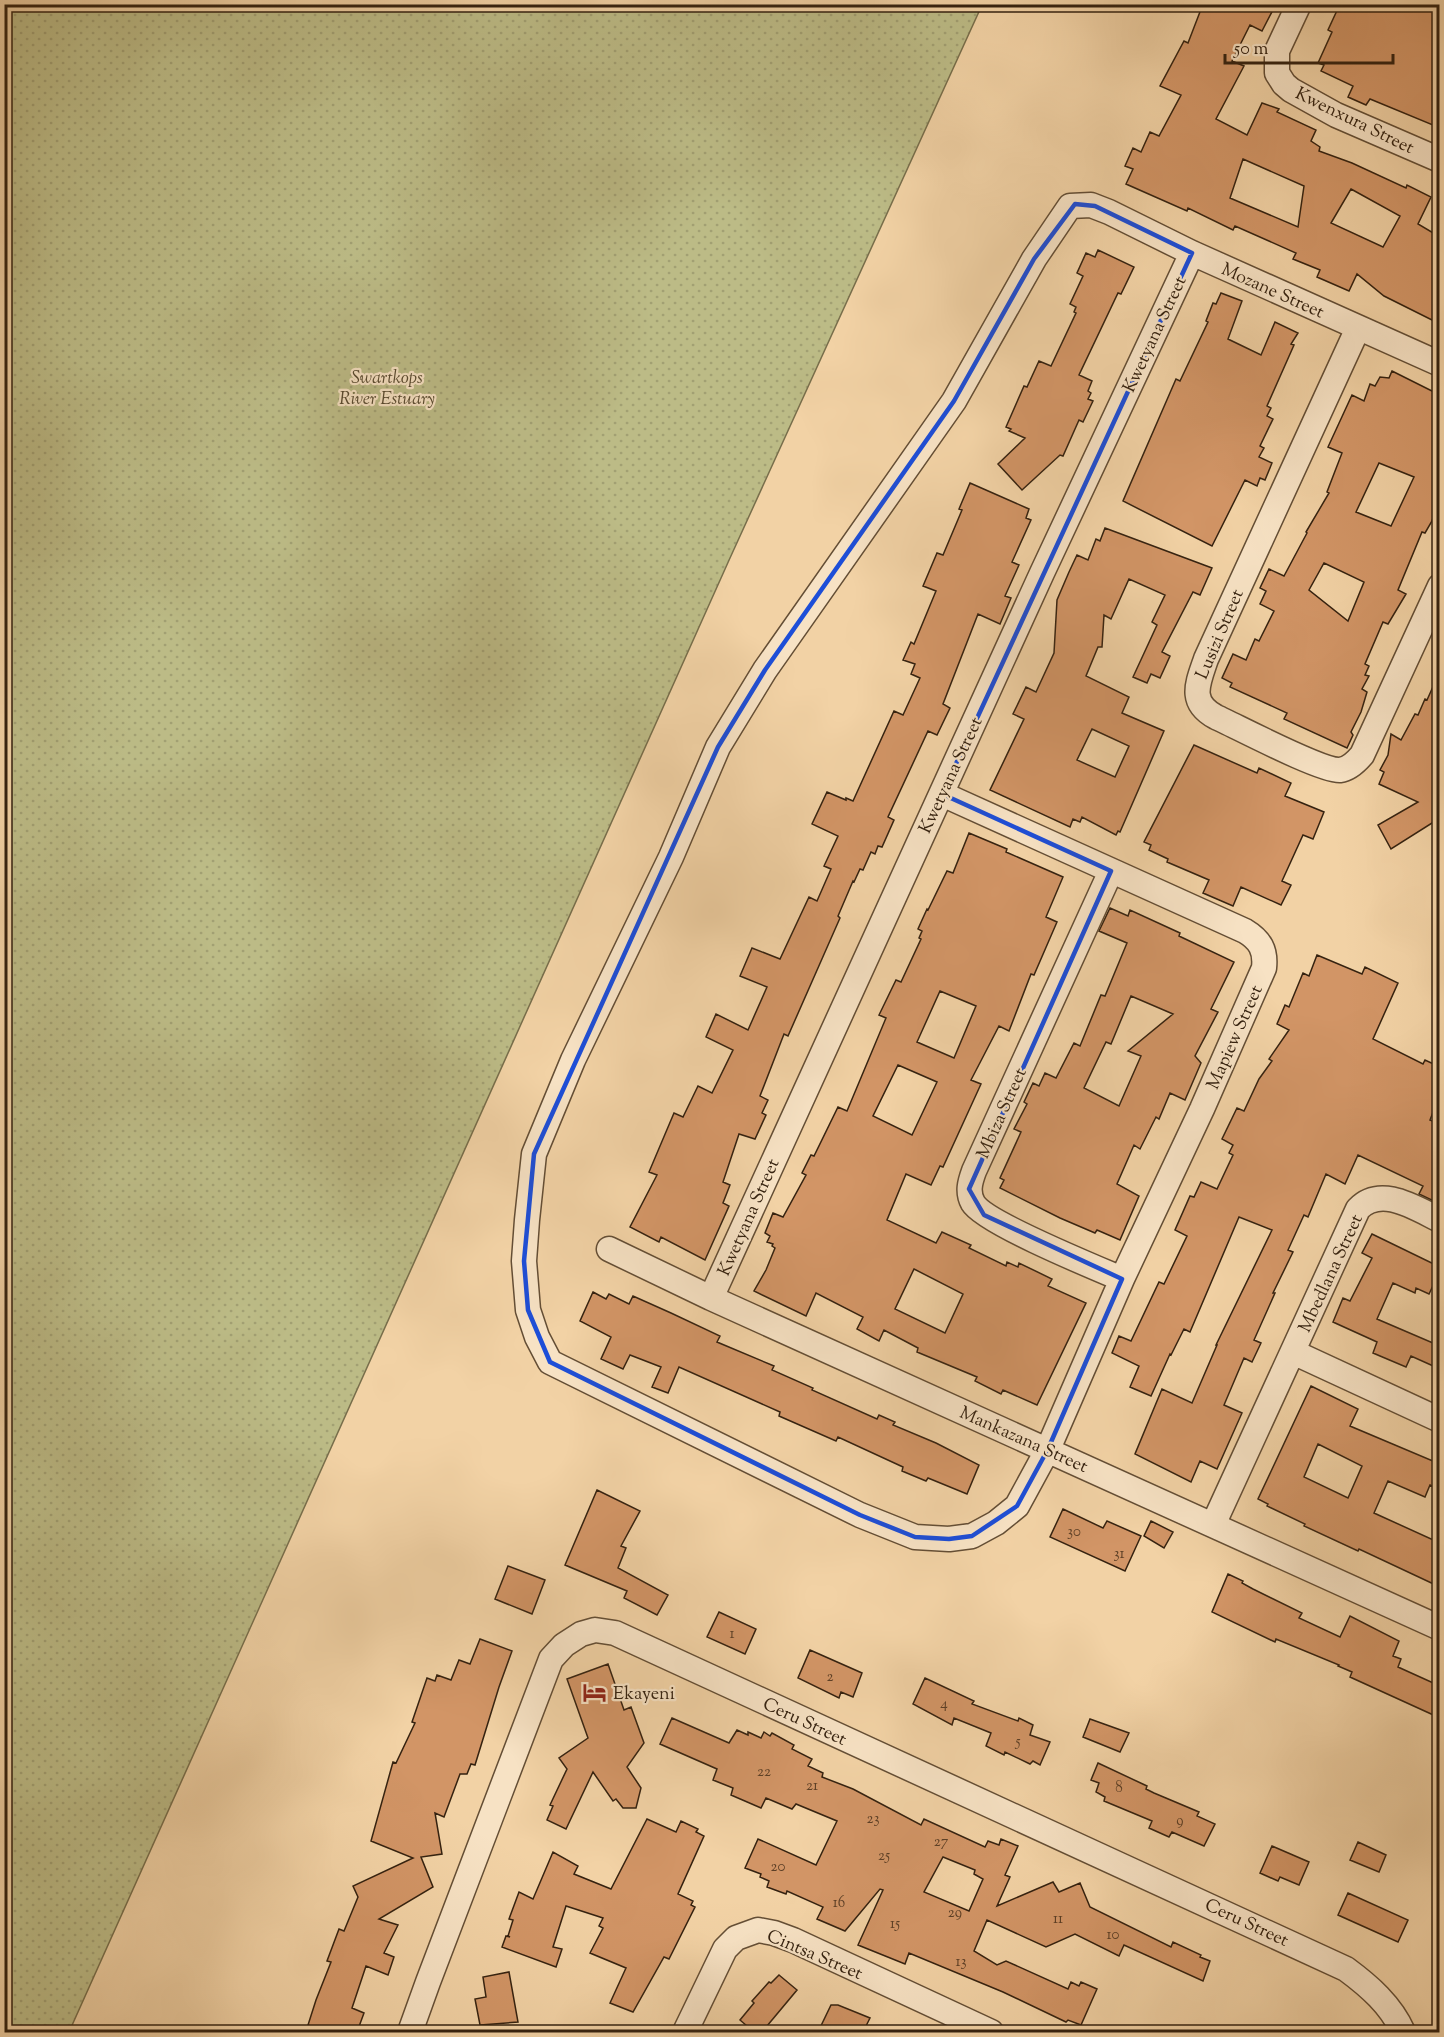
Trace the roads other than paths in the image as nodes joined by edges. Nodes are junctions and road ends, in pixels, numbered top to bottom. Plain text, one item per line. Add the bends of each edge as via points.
1 (1299, 4) edge
2 (1440, 160) edge
3 (1192, 253) junction
4 (1358, 328) junction
5 (1440, 364) edge
6 (1440, 586) edge
7 (942, 794) junction
8 (1111, 871) junction
9 (1440, 1220) edge
10 (609, 1249) dead end
11 (1122, 1279) junction
12 (711, 1298) junction
13 (1293, 1352) junction
14 (1440, 1420) edge
15 (1048, 1449) junction
16 (1213, 1525) junction
17 (1440, 1628) edge
18 (415, 2031) edge
19 (685, 2032) edge
20 (992, 2032) edge
21 (1403, 2032) edge

1 - 2 street, Kwenxura Street via 1276,51 1277,73 1284,84 1336,115
3 - 4 street, Mozane Street
3 - 7 street, Kwetyana Street
3 - 15 street, Mozane Street via 1091,205 1070,206 1034,259 954,401 765,670 718,747 671,857 573,1060 534,1154 525,1250 528,1310 550,1362 860,1515 915,1537 972,1536 996,1523 1017,1506
4 - 5 street, Mozane Street
4 - 6 street, Lusizi Street via 1206,659 1196,687 1198,699 1216,717 1320,765 1346,768 1362,755
7 - 8 street, Mapiew Street
7 - 12 street, Kwetyana Street
8 - 11 street, Mbiza Street via 969,1189 973,1203 984,1215
8 - 11 street, Mapiew Street via 1252,935 1262,946 1265,960 1244,1017
9 - 13 street, Mbedlana Street via 1384,1198 1361,1206
10 - 12 street, Mankazana Street
11 - 15 street, Mapiew Street
12 - 15 street, Mankazana Street
13 - 14 street, Mbedlana Street
13 - 16 street, Mbedlana Street
15 - 16 street, Mankazana Street
16 - 17 street, Mankazana Street
18 - 21 street, Ceru Street via 551,1659 571,1638 595,1630 615,1633 1346,1968 1390,2009
19 - 20 street, Cintsa Street via 724,1949 736,1938 758,1930 793,1940

